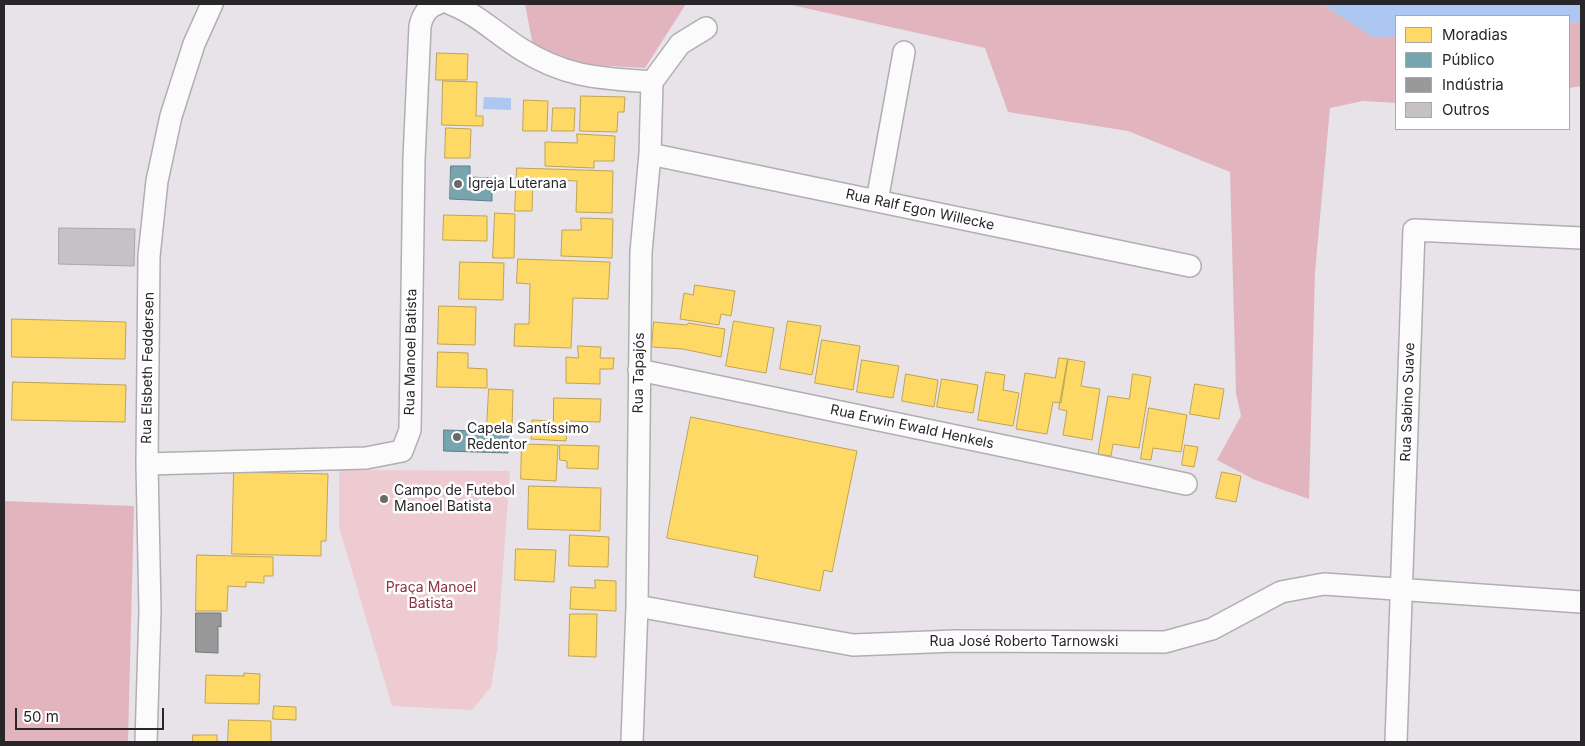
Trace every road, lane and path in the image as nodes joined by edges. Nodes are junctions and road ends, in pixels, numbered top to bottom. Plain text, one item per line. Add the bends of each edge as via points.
1 (212, 4) edge
2 (437, 4) edge
3 (451, 4) edge
4 (706, 28) dead end
5 (904, 52) dead end
6 (652, 82) junction
7 (650, 154) junction
8 (877, 201) junction
9 (1581, 238) edge
10 (1190, 266) dead end
11 (639, 370) junction
12 (147, 464) junction
13 (1186, 484) dead end
14 (1402, 589) junction
15 (1581, 602) edge
16 (637, 606) junction
17 (146, 742) edge
18 (632, 742) edge
19 (1396, 742) edge

1 - 12 street, Rua Elsbeth Feddersen via 194,44 171,116 157,181 149,256
2 - 12 street, Rua Manoel Batista via 422,16 420,26 414,159 410,430 402,451 366,458
3 - 6 street via 470,11 522,49 552,66 586,77
4 - 6 street via 680,44
5 - 8 street
6 - 7 street, Rua Tapajós
7 - 8 street, Rua Ralf Egon Willecke
7 - 11 street, Rua Tapajós via 641,252
8 - 10 street, Rua Ralf Egon Willecke
9 - 14 street, Rua Sabino Suave via 1414,230
11 - 13 street, Rua Erwin Ewald Henkels
11 - 16 street, Rua Tapajós
12 - 17 street, Rua Elsbeth Feddersen via 150,611
14 - 15 street, Rua José Roberto Tarnowski
14 - 16 street, Rua José Roberto Tarnowski via 1324,584 1281,592 1212,629 1165,642 955,641 853,645
14 - 19 street, Rua Sabino Suave
16 - 18 street, Rua Tapajós

